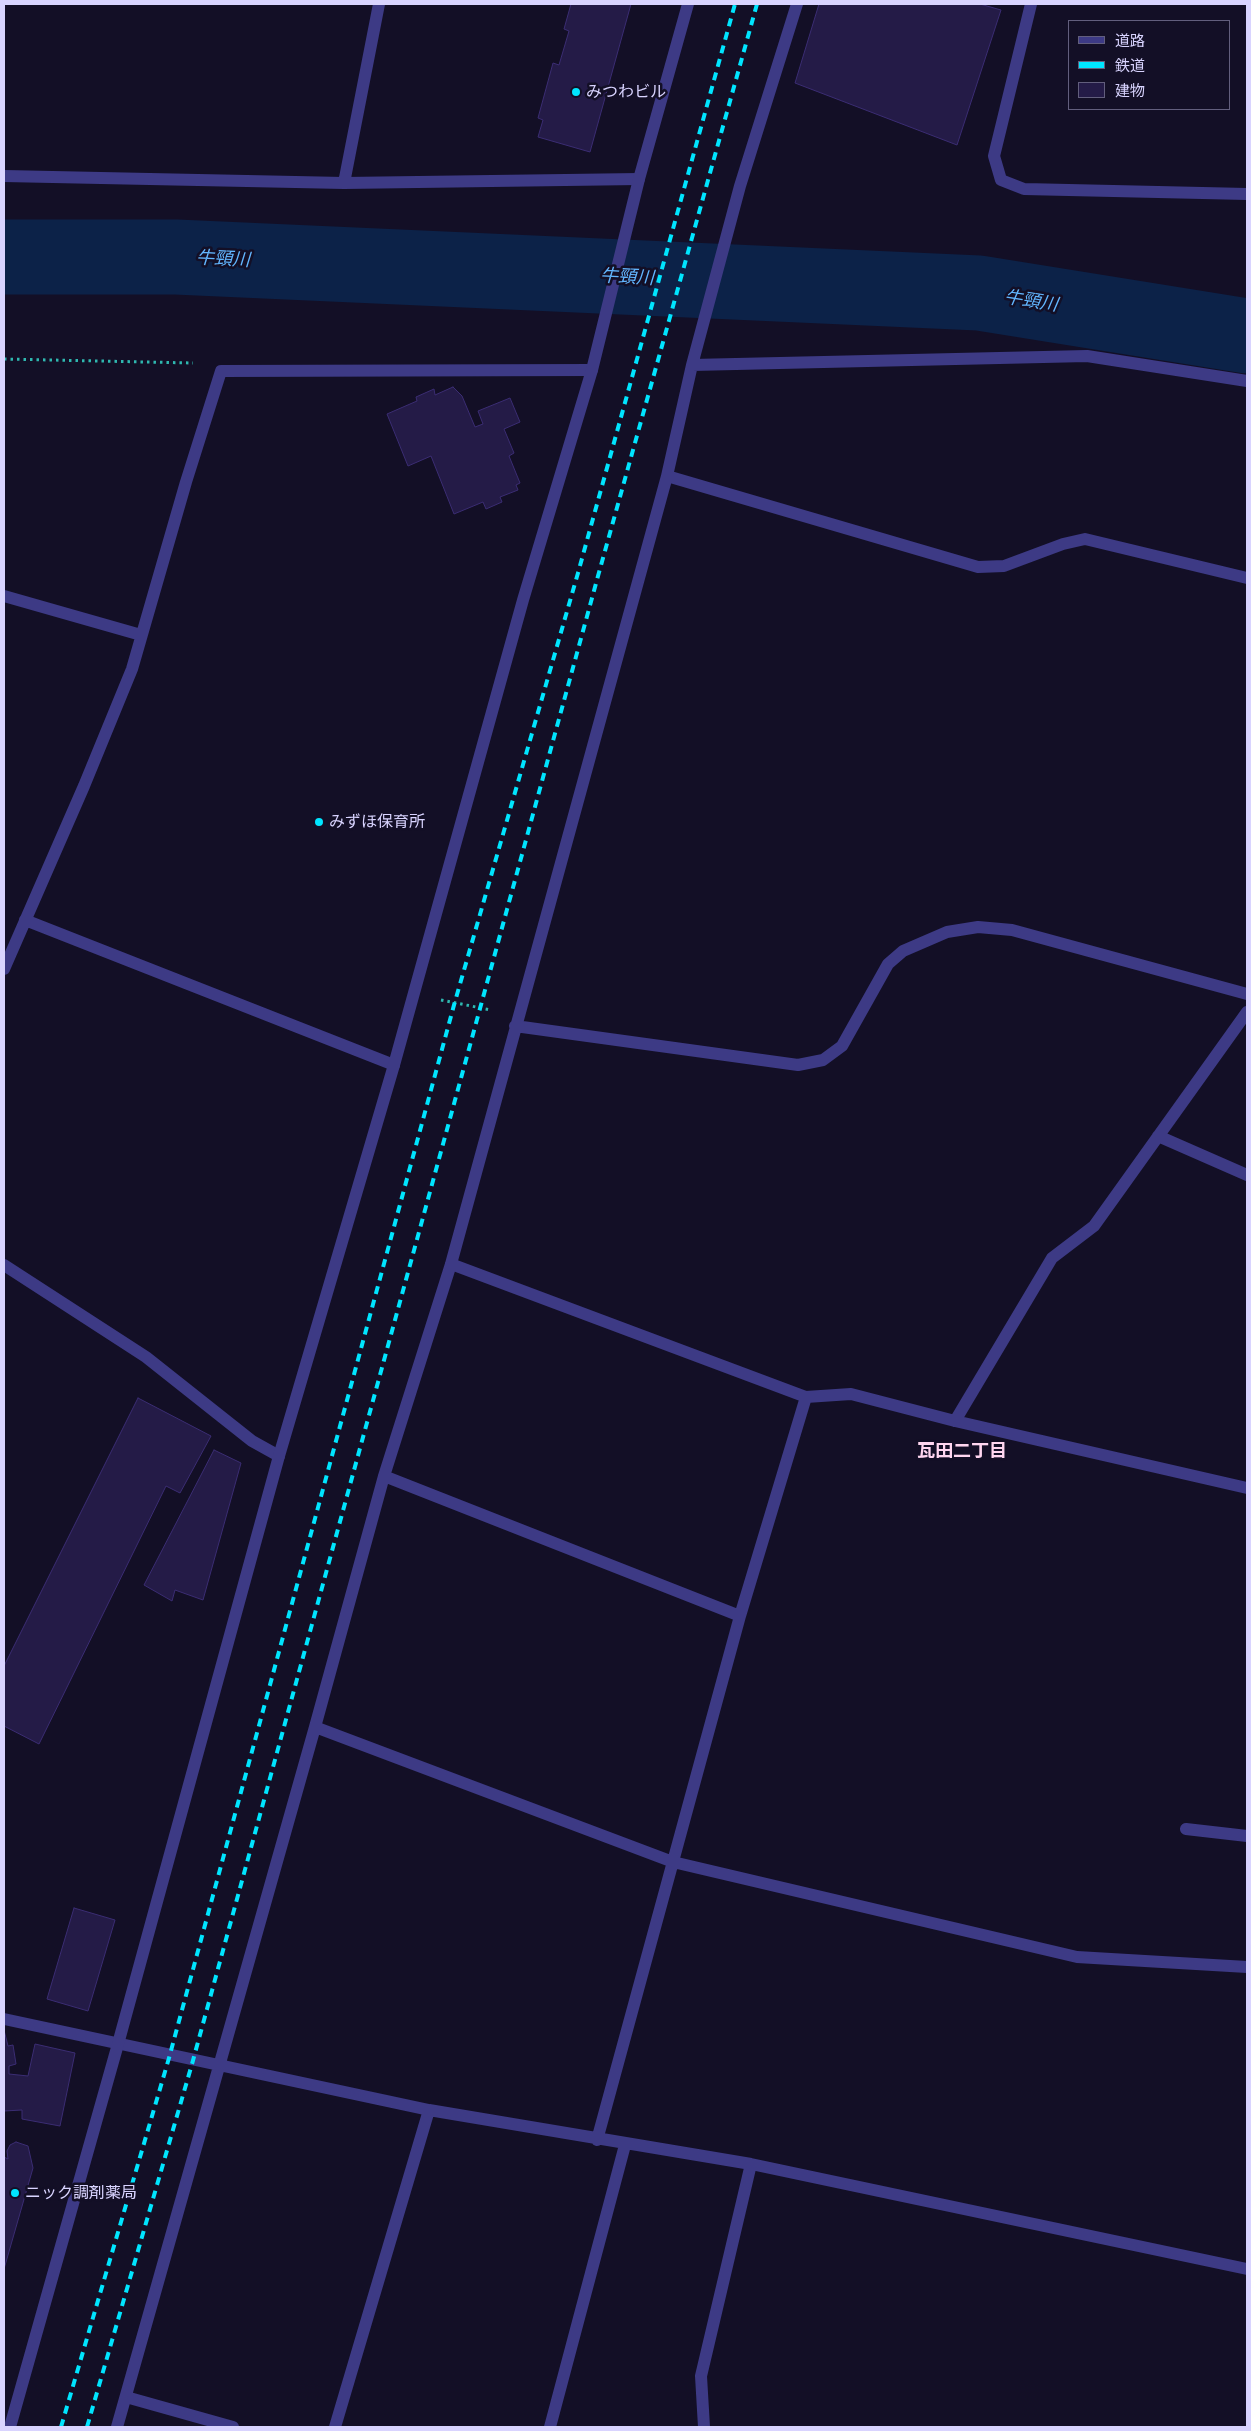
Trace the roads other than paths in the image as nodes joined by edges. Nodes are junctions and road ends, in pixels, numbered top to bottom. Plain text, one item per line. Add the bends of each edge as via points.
1 (380, 4) edge
2 (688, 4) edge
3 (797, 4) edge
4 (1031, 4) edge
5 (4, 176) edge
6 (639, 179) junction
7 (344, 183) junction
8 (1247, 194) edge
9 (692, 365) junction
10 (592, 370) junction
11 (1247, 381) edge
12 (668, 476) junction
13 (1247, 578) edge
14 (4, 596) edge
15 (141, 635) junction
16 (26, 920) junction
17 (4, 969) edge
18 (1247, 994) edge
19 (1247, 1012) edge
20 (517, 1020) junction
21 (394, 1065) junction
22 (1158, 1136) junction
23 (1247, 1175) edge
24 (451, 1264) junction
25 (4, 1265) edge
26 (806, 1397) junction
27 (955, 1421) junction
28 (280, 1456) junction
29 (384, 1476) junction
30 (1247, 1488) edge
31 (740, 1616) junction
32 (315, 1727) junction
33 (1186, 1829) dead end
34 (1247, 1836) edge
35 (673, 1862) junction
36 (1247, 1967) edge
37 (4, 2019) edge
38 (118, 2044) junction
39 (219, 2064) junction
40 (429, 2110) junction
41 (597, 2140) junction
42 (626, 2145) junction
43 (750, 2164) junction
44 (1247, 2269) edge
45 (126, 2397) junction
46 (10, 2427) edge
47 (117, 2427) edge
48 (233, 2427) edge
49 (335, 2427) edge
50 (550, 2427) edge
51 (704, 2427) edge

1 - 7 street
2 - 6 street
3 - 9 street via 740,186
4 - 8 street via 994,156 1001,180 1024,189
5 - 7 street
6 - 7 street
6 - 10 street
9 - 11 street via 1087,356
9 - 12 street
10 - 15 street via 221,371
10 - 21 street via 526,591
12 - 13 street via 978,567 1004,566 1085,539
12 - 20 street
14 - 15 street
15 - 16 street via 132,669
16 - 17 street
16 - 21 street
18 - 20 street via 1012,930 978,927 947,932 902,951 888,964 842,1046 823,1060 798,1065
19 - 22 street
20 - 24 street
21 - 28 street
22 - 23 street
22 - 27 street via 1094,1226 1052,1258
24 - 26 street
24 - 29 street
25 - 28 street via 146,1357 252,1441
26 - 27 street via 852,1394
26 - 31 street
27 - 30 street
28 - 38 street
29 - 31 street
29 - 32 street
31 - 35 street
32 - 35 street
32 - 39 street
33 - 34 street
35 - 36 street via 1077,1956
35 - 41 street
37 - 38 street
38 - 39 street
38 - 46 street
39 - 40 street
39 - 45 street
40 - 41 street
40 - 49 street
41 - 42 street
42 - 43 street
42 - 50 street
43 - 44 street
43 - 51 street via 701,2376
45 - 47 street
45 - 48 street

